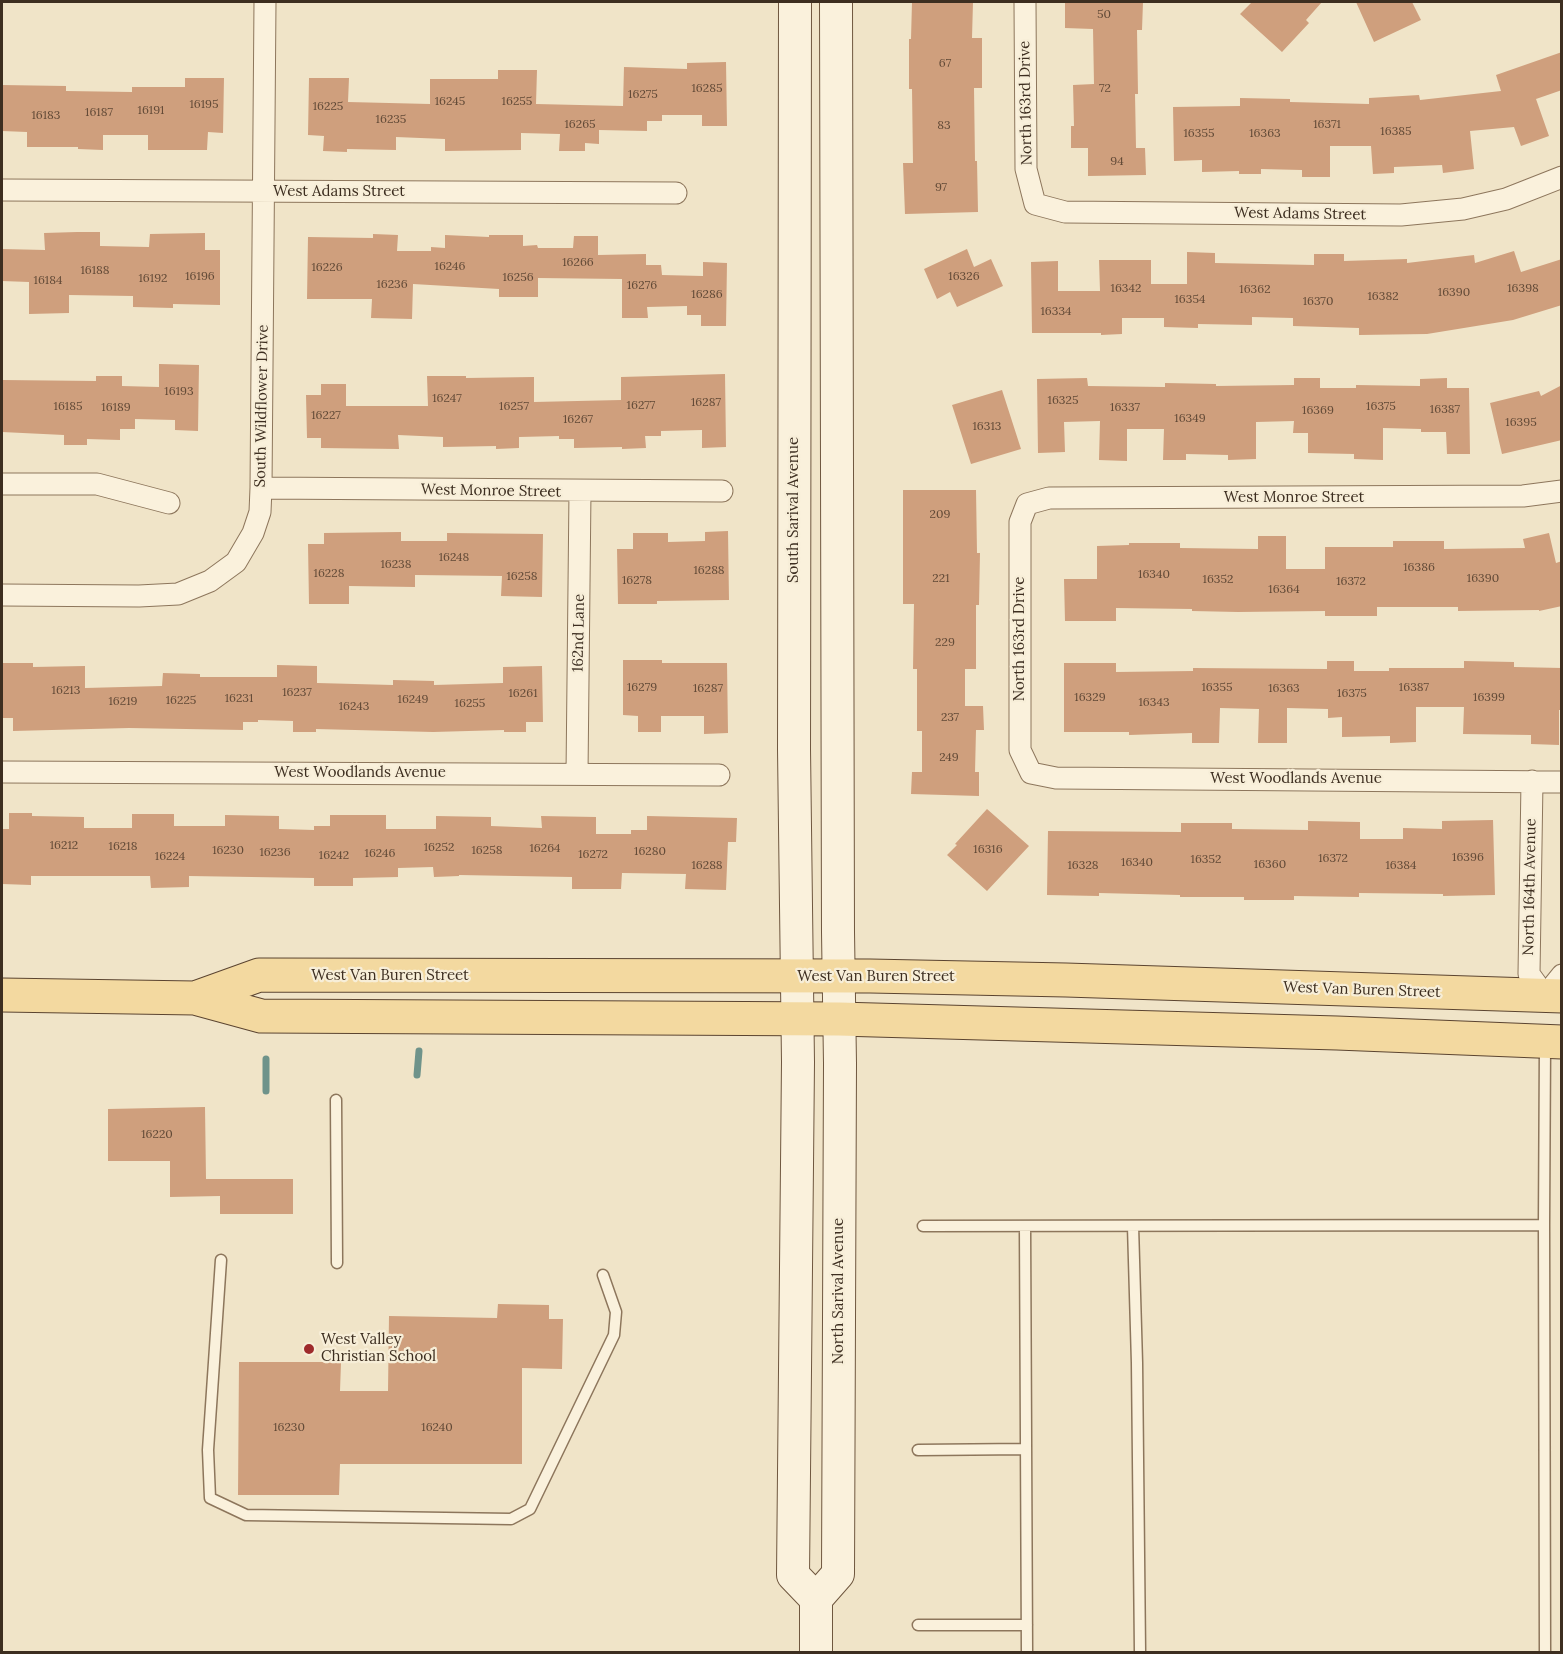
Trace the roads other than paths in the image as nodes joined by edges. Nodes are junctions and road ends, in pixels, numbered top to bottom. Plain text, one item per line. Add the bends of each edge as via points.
1 (265, 2) edge
2 (795, 2) edge
3 (836, 2) edge
4 (1025, 2) edge
5 (1562, 177) edge
6 (2, 190) edge
7 (264, 192) junction
8 (676, 193) dead end
9 (1035, 204) joint
10 (2, 484) edge
11 (261, 488) junction
12 (580, 491) junction
13 (722, 491) dead end
14 (1562, 491) edge
15 (169, 502) dead end
16 (1027, 504) joint
17 (2, 595) edge
18 (2, 772) edge
19 (1031, 773) joint
20 (577, 774) junction
21 (719, 775) dead end
22 (1532, 781) junction
23 (1562, 782) edge
24 (839, 976) junction
25 (797, 977) junction
26 (1556, 989) edge
27 (2, 995) edge
28 (195, 998) junction
29 (797, 1018) junction
30 (839, 1019) junction
31 (1553, 1042) edge
32 (336, 1100) dead end
33 (1544, 1225) junction
34 (923, 1226) dead end
35 (1025, 1226) junction
36 (1133, 1226) junction
37 (220, 1260) dead end
38 (338, 1263) dead end
39 (603, 1275) dead end
40 (1026, 1449) junction
41 (918, 1450) dead end
42 (816, 1599) junction
43 (918, 1625) dead end
44 (1027, 1625) junction
45 (816, 1653) edge
46 (1027, 1653) edge
47 (1140, 1653) edge
48 (1545, 1653) edge

1 - 7 street, South Wildflower Drive
2 - 25 main road, South Sarival Avenue
3 - 24 main road
4 - 9 street, North 163rd Drive via 1026,169
5 - 9 street, West Adams Street via 1506,199 1463,209 1401,215 1065,212
6 - 7 street, West Adams Street
7 - 8 street, West Adams Street
7 - 11 street, South Wildflower Drive
10 - 15 street via 97,484
11 - 12 street, West Monroe Street
11 - 17 street, South Wildflower Drive via 260,512 253,533 236,562 210,581 178,594
12 - 13 street, West Monroe Street
12 - 20 street, 162nd Lane
14 - 16 street, West Monroe Street via 1523,496 1049,498
16 - 19 street, North 163rd Drive via 1020,522 1020,750
18 - 20 street, West Woodlands Avenue
19 - 22 street, West Woodlands Avenue via 1056,778
20 - 21 street, West Woodlands Avenue
22 - 23 street, West Woodlands Avenue
22 - 26 street, North 164th Avenue via 1528,974
24 - 25 main road, West Van Buren Street
24 - 26 main road, West Van Buren Street
24 - 30 main road, North Sarival Avenue
25 - 28 main road, West Van Buren Street via 259,975
25 - 29 main road, South Sarival Avenue
26 - 31 main road
27 - 28 main road, West Van Buren Street
28 - 29 main road, West Van Buren Street via 261,1016
29 - 30 main road, West Van Buren Street
29 - 42 main road via 793,1575
30 - 31 main road, West Van Buren Street
30 - 42 main road, North Sarival Avenue via 838,1574
31 - 33 lane
32 - 38 lane
33 - 36 lane
33 - 48 lane
34 - 35 lane
35 - 36 lane
35 - 40 lane
36 - 47 lane
37 - 39 lane via 208,1450 210,1498 246,1515 511,1519 530,1509 614,1335 616,1312
40 - 41 lane
40 - 44 lane
42 - 45 main road
43 - 44 lane
44 - 46 lane

